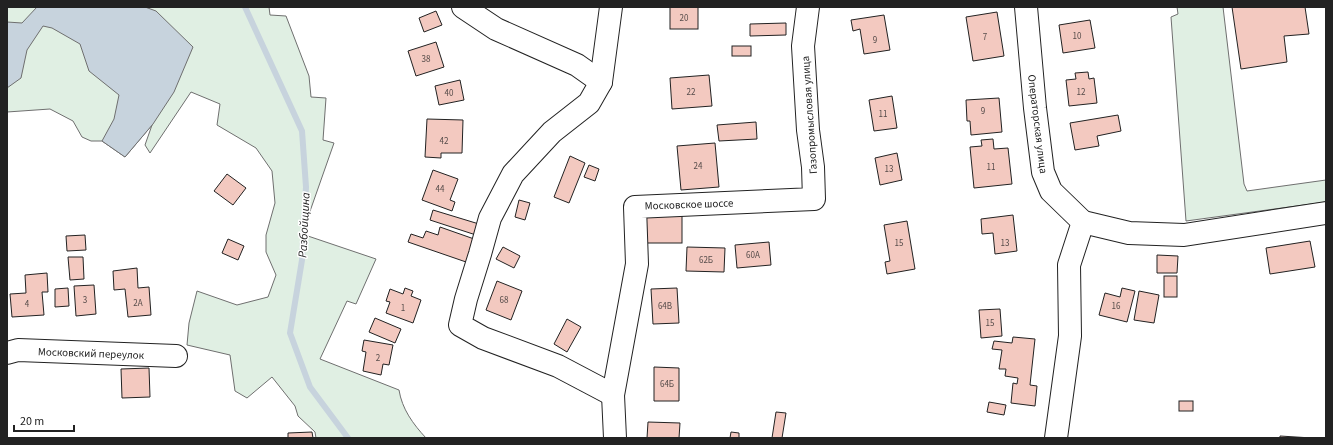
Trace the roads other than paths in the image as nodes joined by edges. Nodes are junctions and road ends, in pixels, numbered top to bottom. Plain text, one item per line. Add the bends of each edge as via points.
1 (463, 7) edge
2 (611, 7) edge
3 (808, 7) edge
4 (1026, 7) edge
5 (601, 82) junction
6 (814, 199) joint
7 (1326, 213) edge
8 (1083, 222) junction
9 (7, 353) edge
10 (176, 356) dead end
11 (613, 395) junction
12 (615, 438) edge
13 (1056, 438) edge

1 - 5 street via 496,29 577,65
2 - 5 street
3 - 6 street, Газопромысловая улица via 804,46
4 - 8 street, Операторская улица via 1043,172 1051,191
5 - 11 street via 589,103 552,132 513,174 490,218 460,325 483,338 558,366
6 - 11 street, Московское шоссе via 635,207 637,264
7 - 8 street via 1184,235 1129,233
8 - 13 street via 1068,265 1070,336
9 - 10 street, Московский переулок via 18,350
11 - 12 street, Московское шоссе

